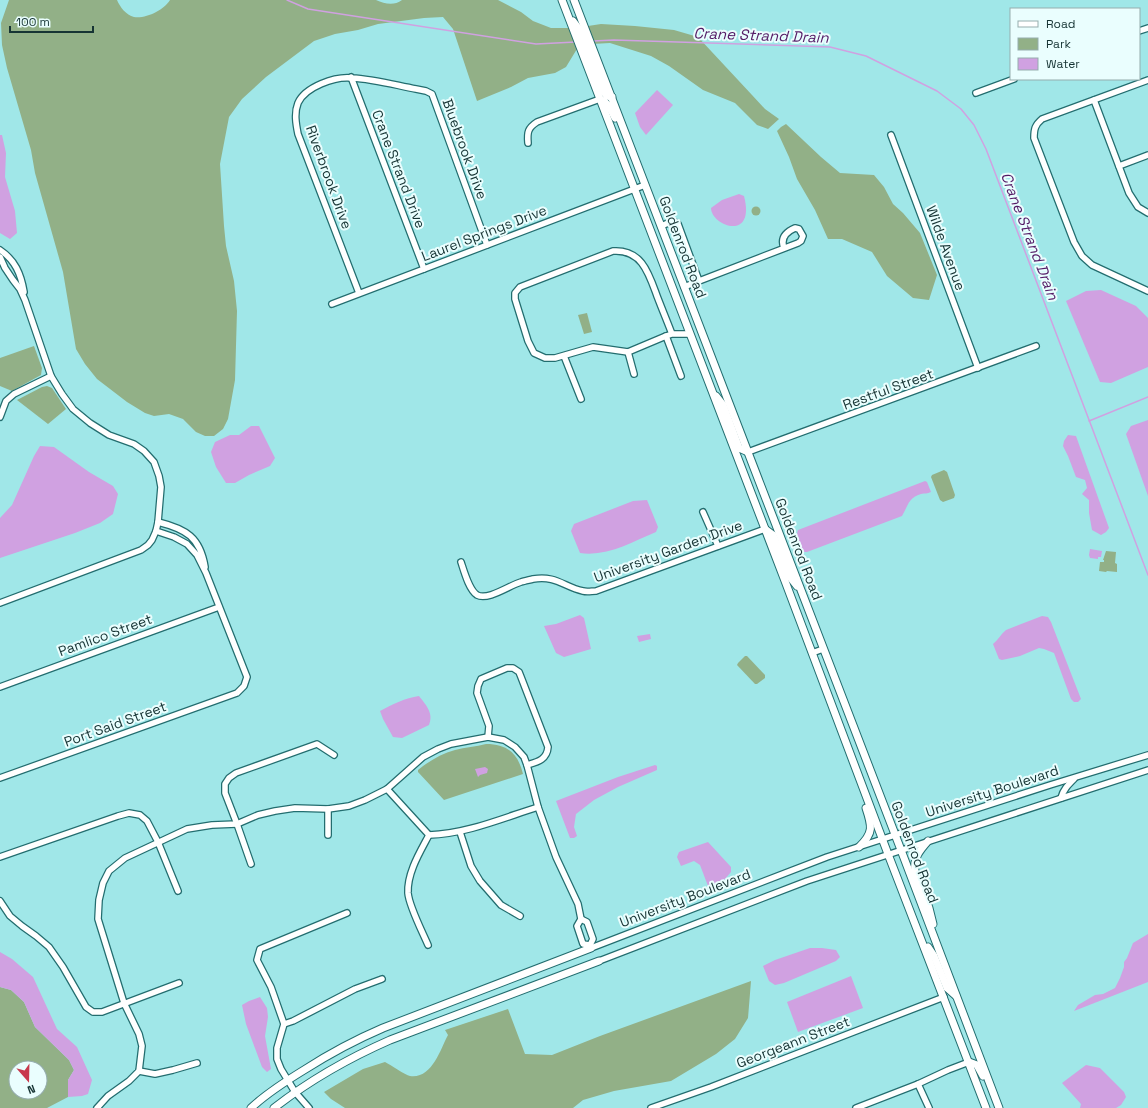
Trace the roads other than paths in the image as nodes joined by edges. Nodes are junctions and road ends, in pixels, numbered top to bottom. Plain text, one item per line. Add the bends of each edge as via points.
1 (562, 0) edge
2 (574, 0) edge
3 (581, 33) junction
4 (591, 58) junction
5 (351, 77) junction
6 (1011, 80) edge
7 (1148, 80) edge
8 (976, 93) dead end
9 (600, 99) junction
10 (1094, 100) junction
11 (891, 135) dead end
12 (528, 143) dead end
13 (1148, 154) edge
14 (1119, 166) junction
15 (638, 167) junction
16 (645, 185) junction
17 (635, 189) junction
18 (1148, 213) edge
19 (661, 226) junction
20 (487, 245) junction
21 (784, 248) dead end
22 (0, 250) edge
23 (0, 257) edge
24 (424, 269) junction
25 (699, 281) junction
26 (684, 287) junction
27 (1148, 291) edge
28 (359, 293) junction
29 (25, 300) junction
30 (332, 304) dead end
31 (690, 334) junction
32 (669, 335) junction
33 (1036, 346) dead end
34 (628, 352) junction
35 (564, 356) junction
36 (978, 368) junction
37 (634, 374) dead end
38 (51, 376) junction
39 (681, 376) dead end
40 (711, 390) junction
41 (725, 394) junction
42 (580, 399) dead end
43 (0, 417) edge
44 (748, 452) junction
45 (703, 512) dead end
46 (158, 522) junction
47 (765, 529) junction
48 (156, 532) junction
49 (718, 546) junction
50 (461, 562) dead end
51 (206, 573) junction
52 (802, 592) junction
53 (0, 602) edge
54 (219, 607) junction
55 (823, 649) junction
56 (812, 653) junction
57 (0, 687) edge
58 (488, 737) junction
59 (334, 755) dead end
60 (1148, 755) edge
61 (527, 765) junction
62 (1148, 770) edge
63 (858, 775) junction
64 (1076, 777) junction
65 (0, 778) edge
66 (387, 790) junction
67 (1061, 798) junction
68 (538, 807) junction
69 (328, 810) junction
70 (237, 824) junction
71 (460, 832) junction
72 (328, 835) dead end
73 (429, 835) junction
74 (895, 836) junction
75 (883, 840) junction
76 (928, 841) junction
77 (158, 842) junction
78 (859, 847) junction
79 (901, 850) junction
80 (888, 854) junction
81 (0, 857) edge
82 (251, 864) dead end
83 (178, 891) dead end
84 (0, 901) edge
85 (347, 913) dead end
86 (520, 916) dead end
87 (581, 919) junction
88 (922, 941) junction
89 (428, 944) dead end
90 (590, 947) junction
91 (940, 954) junction
92 (599, 961) joint
93 (382, 979) dead end
94 (179, 983) dead end
95 (956, 996) junction
96 (944, 997) junction
97 (124, 1003) junction
98 (284, 1024) junction
99 (979, 1055) junction
100 (969, 1062) junction
101 (197, 1063) dead end
102 (139, 1071) junction
103 (287, 1080) junction
104 (918, 1084) junction
105 (295, 1092) junction
106 (96, 1108) edge
107 (251, 1108) edge
108 (274, 1108) edge
109 (309, 1108) edge
110 (651, 1108) edge
111 (856, 1108) edge
112 (929, 1108) edge
113 (986, 1108) edge
114 (995, 1108) edge
115 (999, 1108) edge

1 - 3 main road, Goldenrod Road via 568,16
2 - 3 main road, Goldenrod Road
3 - 4 main road, Goldenrod Road
3 - 4 main road, Goldenrod Road
4 - 9 main road, Goldenrod Road
4 - 15 main road, Goldenrod Road via 612,97
5 - 20 street, Bluebrook Drive via 416,88 432,94
5 - 24 street, Crane Strand Drive
5 - 28 street, Riverbrook Drive via 334,79 314,87 298,103 295,119 298,134
6 - 8 street
7 - 10 street
9 - 12 street via 537,122 527,135
9 - 15 main road via 610,106
9 - 17 main road, Goldenrod Road
10 - 14 street
10 - 27 street via 1042,119 1035,124 1034,138 1074,242 1082,256 1092,265
11 - 36 street, Wilde Avenue
13 - 14 street
14 - 18 street via 1129,193 1138,207
15 - 16 main road, Goldenrod Road
16 - 17 street, Laurel Springs Drive
16 - 19 main road, Goldenrod Road
17 - 20 street, Laurel Springs Drive
17 - 31 main road, Goldenrod Road
19 - 25 street via 673,221 678,224
19 - 26 main road, Goldenrod Road
20 - 24 street, Laurel Springs Drive
21 - 25 street
22 - 29 street via 13,260 19,272
23 - 29 street
24 - 28 street, Laurel Springs Drive
25 - 26 street
26 - 41 main road, Goldenrod Road
28 - 30 street, Laurel Springs Drive
29 - 38 street
31 - 32 street
31 - 40 main road, Goldenrod Road
31 - 41 main road via 699,339 716,382
32 - 34 street
32 - 35 street via 647,270 632,255 613,251 524,285 515,293 532,351 547,359
32 - 39 street
33 - 36 street, Restful Street
34 - 35 street via 593,347
34 - 37 street
35 - 42 street
36 - 44 street, Restful Street
38 - 43 street via 14,394 6,401
38 - 46 street via 73,409 90,424 109,435 134,444 154,462 161,487
40 - 44 main road via 723,405 739,448
40 - 47 main road, Goldenrod Road
41 - 44 main road, Goldenrod Road
44 - 52 main road, Goldenrod Road
45 - 49 street
46 - 48 street
46 - 51 street via 186,533 197,543 203,556
47 - 49 street, University Garden Drive
47 - 52 main road via 773,536 790,577
47 - 56 main road, Goldenrod Road
48 - 51 street via 188,544
48 - 53 street via 148,545 141,550
49 - 50 street, University Garden Drive via 596,591 584,591 548,578 520,582 488,596 479,596 471,588
51 - 54 street
52 - 55 main road, Goldenrod Road
54 - 57 street, Pamlico Street
54 - 65 street, Port Said Street via 247,677 244,686 237,693
55 - 56 street
55 - 74 main road, Goldenrod Road
56 - 63 main road, Goldenrod Road
58 - 61 street via 504,740 515,747
58 - 61 street via 489,726 478,686 481,679 513,668 521,677 548,747 545,757
58 - 66 street via 438,749 424,757
59 - 70 street via 317,744 236,773 225,784 225,793
60 - 64 street, University Boulevard
61 - 68 street
62 - 67 street, University Boulevard
63 - 75 main road, Goldenrod Road
63 - 78 main road via 871,826 865,841
64 - 67 street via 1067,786
64 - 74 street, University Boulevard
66 - 69 street via 348,806
66 - 73 street
67 - 76 street, University Boulevard
68 - 71 street
68 - 87 street via 556,856 578,904
69 - 70 street via 288,809
69 - 72 street
70 - 77 street via 187,829
70 - 82 street
71 - 73 street
71 - 86 street via 471,866 480,881 501,905
73 - 89 street via 412,869 408,892
74 - 75 street, University Boulevard
74 - 79 main road, Goldenrod Road
75 - 78 street, University Boulevard
75 - 80 main road, Goldenrod Road
76 - 79 street, University Boulevard
76 - 91 main road via 919,851 914,866 929,908
77 - 81 street via 147,821 140,815 128,813
77 - 83 street
77 - 97 street via 125,858 109,871 99,900 98,919
78 - 90 street, University Boulevard
79 - 80 street, University Boulevard
79 - 91 main road, Goldenrod Road
80 - 88 main road, Goldenrod Road
80 - 92 street, University Boulevard via 807,881
84 - 97 street via 10,916 49,947 86,1007 93,1012 102,1012
85 - 98 street via 260,949 257,960 271,987
87 - 90 street via 588,922 593,940
87 - 90 street via 578,926 580,937 583,944
88 - 95 main road via 934,956 947,988
88 - 96 main road, Goldenrod Road
90 - 103 main road, University Boulevard via 382,1028 342,1047
91 - 95 main road, Goldenrod Road
92 - 105 main road, University Boulevard via 390,1040 340,1064
93 - 98 street via 355,989
94 - 97 street
95 - 99 main road, Goldenrod Road
96 - 99 main road via 955,1006 972,1048
96 - 100 main road, Goldenrod Road
96 - 110 street, Georgeann Street
97 - 102 street via 142,1046
98 - 103 street via 277,1048 277,1059
99 - 115 main road, Goldenrod Road
100 - 104 street
100 - 113 main road, Goldenrod Road
100 - 114 main road via 977,1065 981,1072
101 - 102 street via 155,1074
102 - 106 street
103 - 105 street
103 - 107 main road, University Boulevard
104 - 111 street
104 - 112 street
105 - 108 main road, University Boulevard
105 - 109 street

